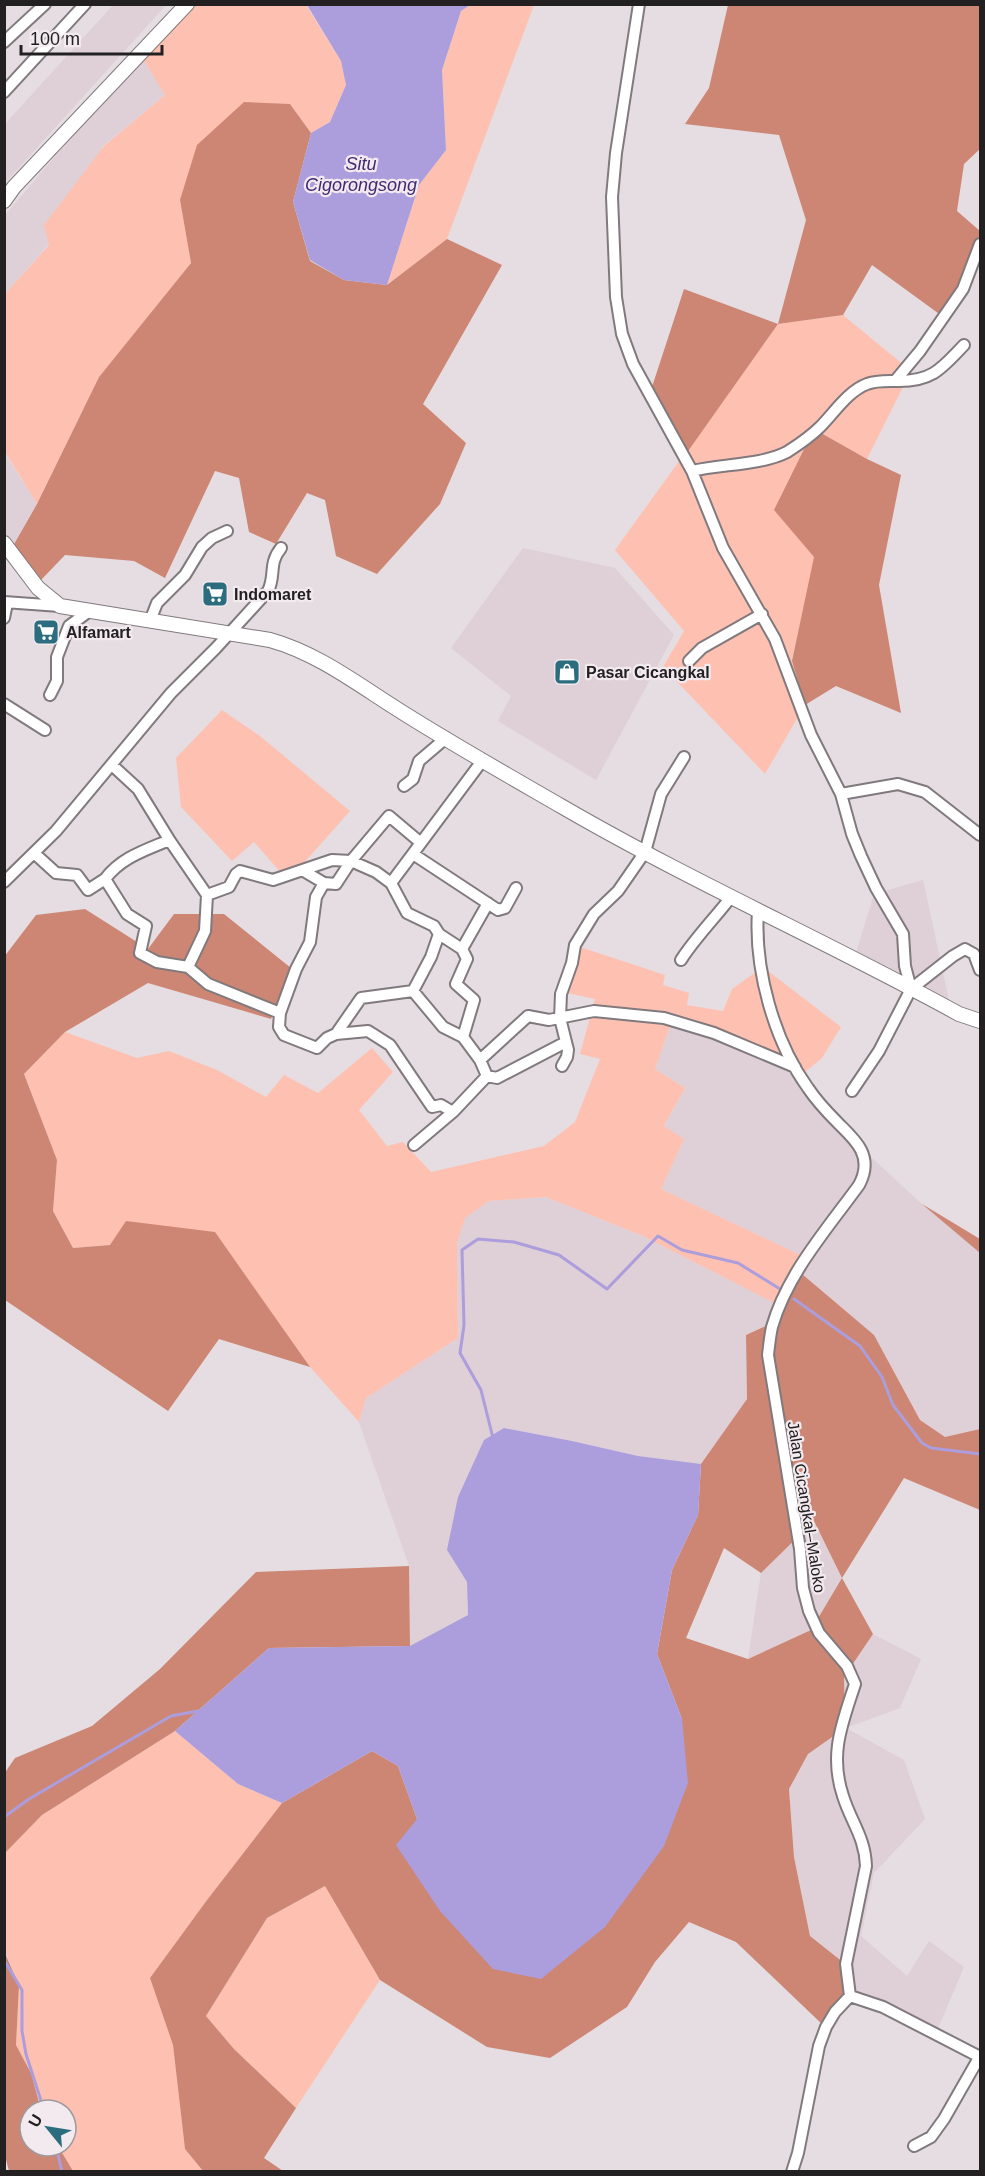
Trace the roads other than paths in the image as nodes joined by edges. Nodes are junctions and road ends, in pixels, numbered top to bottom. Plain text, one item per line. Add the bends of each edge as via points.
1 (45, 4) edge
2 (85, 4) edge
3 (639, 4) edge
4 (180, 7) edge
5 (4, 42) edge
6 (4, 92) edge
7 (4, 201) edge
8 (981, 244) edge
9 (964, 345) dead end
10 (895, 381) junction
11 (693, 471) junction
12 (227, 531) dead end
13 (4, 543) edge
14 (280, 548) dead end
15 (6, 602) edge
16 (60, 606) junction
17 (88, 612) junction
18 (762, 614) junction
19 (4, 618) edge
20 (150, 621) junction
21 (228, 633) junction
22 (689, 661) dead end
23 (50, 694) dead end
24 (4, 704) edge
25 (45, 730) dead end
26 (446, 738) junction
27 (684, 757) dead end
28 (482, 761) junction
29 (112, 765) junction
30 (404, 786) dead end
31 (841, 794) junction
32 (981, 835) edge
33 (170, 841) junction
34 (421, 843) junction
35 (645, 852) junction
36 (34, 854) junction
37 (413, 854) junction
38 (351, 861) junction
39 (302, 870) junction
40 (105, 879) junction
41 (4, 882) edge
42 (324, 883) junction
43 (391, 883) junction
44 (516, 888) dead end
45 (207, 895) junction
46 (731, 897) junction
47 (488, 903) junction
48 (758, 911) junction
49 (439, 934) junction
50 (462, 949) junction
51 (681, 960) dead end
52 (188, 968) junction
53 (981, 970) edge
54 (911, 989) junction
55 (413, 990) junction
56 (280, 1012) junction
57 (560, 1018) junction
58 (981, 1020) edge
59 (336, 1034) junction
60 (463, 1037) junction
61 (566, 1042) junction
62 (480, 1060) junction
63 (562, 1066) dead end
64 (795, 1067) junction
65 (487, 1076) junction
66 (852, 1091) dead end
67 (453, 1112) junction
68 (414, 1145) dead end
69 (850, 1996) junction
70 (980, 2056) edge
71 (914, 2146) dead end
72 (792, 2172) edge

1 - 5 street
2 - 6 street
3 - 11 street via 612,196 616,297 622,334 633,364
4 - 7 main road
8 - 10 street via 963,289
9 - 10 street via 933,374 916,381
10 - 11 street via 870,382 857,389 818,429 775,457
11 - 18 street via 723,548
12 - 20 street via 202,547 185,575 157,603
13 - 16 main road via 38,588
14 - 21 street via 273,558 268,591
15 - 16 street
15 - 19 street
16 - 17 main road
17 - 20 main road
17 - 23 street via 69,626 57,657 57,681
18 - 22 street via 702,648
18 - 31 street via 810,735
20 - 21 main road
21 - 26 main road via 270,640 318,659
21 - 29 street via 171,693
24 - 25 street
26 - 28 main road
26 - 30 street via 419,761 413,779
27 - 35 street via 661,794
28 - 34 street
28 - 35 main road
29 - 33 street via 138,789
29 - 36 street
31 - 32 street via 898,784 925,792
31 - 54 street via 861,856 903,934
33 - 40 street via 126,859
33 - 45 street
34 - 37 street
34 - 38 street via 389,816
35 - 46 main road
35 - 57 street via 579,936 561,994
36 - 40 street via 56,873 77,875 88,890
36 - 41 street
37 - 43 street
37 - 47 street
38 - 39 street via 332,860
38 - 42 street via 336,884
38 - 43 street
39 - 42 street
39 - 45 street via 273,880 240,871 229,887
40 - 52 street via 127,914 146,926 140,953 157,962
42 - 56 street via 316,897 309,942
43 - 49 street via 407,913 434,926
44 - 47 street via 502,910
45 - 52 street via 205,931
46 - 48 main road
46 - 51 street
47 - 50 street
48 - 54 main road
48 - 64 street, Jalan Cicangkal–Maloko via 765,995
49 - 50 street
49 - 55 street
50 - 60 street via 467,959 456,984 474,1000
52 - 56 street via 208,984
53 - 54 street via 974,954 965,949
54 - 58 main road via 959,1014
54 - 66 street via 879,1051
55 - 59 street via 361,998
55 - 60 street via 442,1027
56 - 59 street via 279,1028 284,1035 316,1048
57 - 61 street
57 - 62 street via 528,1016
57 - 64 street via 612,1011 664,1018
59 - 67 street via 368,1031 390,1045 432,1107 441,1105
60 - 62 street
61 - 63 street via 567,1057
61 - 65 street via 497,1078
62 - 65 street
64 - 69 street, Jalan Cicangkal–Maloko via 808,1088 861,1149 866,1164 864,1177 790,1287 771,1330 768,1355 809,1611 819,1634 848,1666 855,1684 836,1752 843,1797 861,1835 866,1858 846,1964
65 - 67 street
67 - 68 street
69 - 70 street via 883,2007
69 - 72 street via 835,2012 819,2046
70 - 71 street via 931,2137

